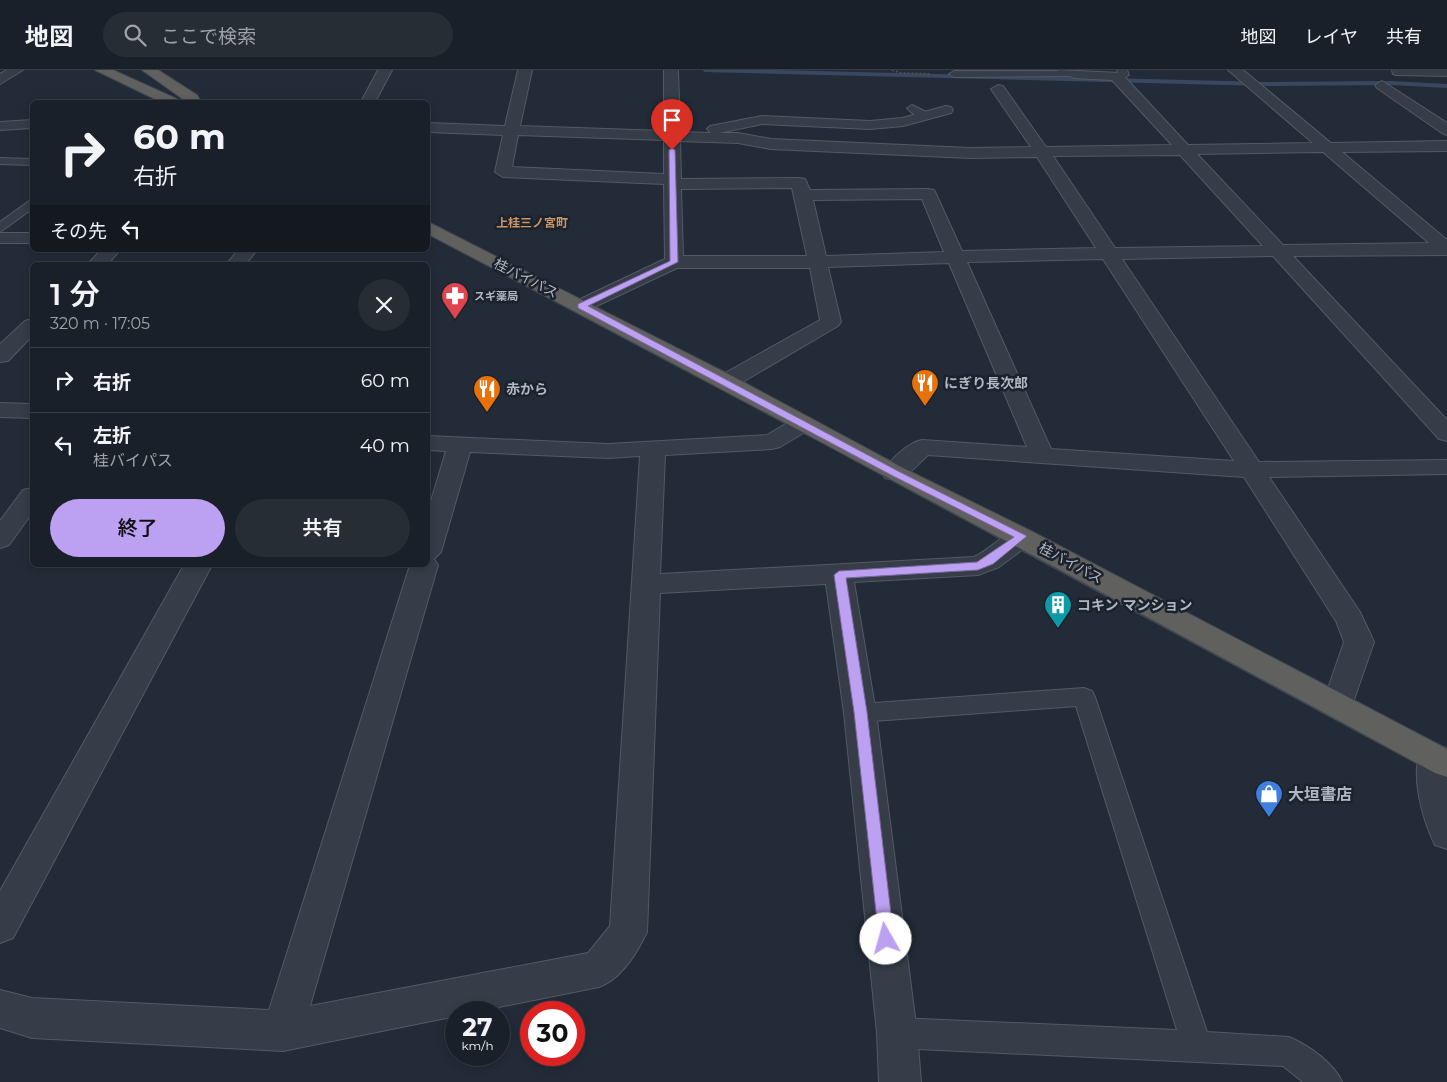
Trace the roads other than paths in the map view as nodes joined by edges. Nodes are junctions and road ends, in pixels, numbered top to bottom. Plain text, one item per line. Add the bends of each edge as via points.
1 (16, 70) edge
2 (102, 70) edge
3 (124, 70) edge
4 (149, 70) edge
5 (385, 70) edge
6 (525, 70) edge
7 (671, 70) edge
8 (1235, 70) edge
9 (1069, 72) edge
10 (1396, 72) dead end
11 (1119, 73) edge
12 (1447, 73) edge
13 (954, 74) road end
14 (0, 80) edge
15 (1382, 85) dead end
16 (998, 89) dead end
17 (168, 100) edge
18 (182, 100) edge
19 (193, 100) edge
20 (369, 100) edge
21 (912, 108) dead end
22 (946, 110) dead end
23 (926, 116) junction
24 (30, 124) edge
25 (0, 126) edge
26 (430, 128) edge
27 (1447, 130) edge
28 (510, 131) junction
29 (672, 136) junction
30 (1447, 146) edge
31 (1327, 147) junction
32 (1185, 149) junction
33 (1042, 152) junction
34 (0, 161) edge
35 (30, 162) edge
36 (673, 181) junction
37 (803, 195) junction
38 (30, 205) edge
39 (430, 228) edge
40 (0, 236) edge
41 (30, 238) edge
42 (1447, 248) edge
43 (1278, 251) junction
44 (109, 252) edge
45 (246, 252) edge
46 (1108, 254) junction
47 (955, 258) junction
48 (99, 262) edge
49 (238, 262) edge
50 (674, 262) junction
51 (818, 262) junction
52 (581, 306) junction
53 (30, 327) edge
54 (0, 356) edge
55 (726, 382) junction
56 (0, 410) edge
57 (30, 411) edge
58 (802, 424) junction
59 (1447, 434) edge
60 (430, 443) edge
61 (460, 445) junction
62 (653, 448) junction
63 (1042, 454) junction
64 (1447, 467) edge
65 (1251, 470) junction
66 (894, 473) junction
67 (30, 499) edge
68 (1022, 536) junction
69 (0, 539) edge
70 (430, 545) edge
71 (197, 567) edge
72 (423, 567) edge
73 (839, 575) junction
74 (645, 584) junction
75 (1338, 706) junction
76 (860, 712) junction
77 (1441, 760) edge
78 (1447, 834) edge
79 (0, 926) edge
80 (0, 1009) edge
81 (283, 1032) junction
82 (897, 1033) junction
83 (1197, 1046) junction
84 (900, 1082) edge
85 (1327, 1082) edge

1 - 14 street
2 - 17 highway
3 - 18 highway
4 - 19 highway
5 - 20 street
6 - 28 street
7 - 29 street
8 - 31 street
9 - 11 street
9 - 13 lane
10 - 12 lane
11 - 32 street
15 - 27 street
16 - 33 street
21 - 23 lane
22 - 23 street
23 - 29 street via 870,125 762,120
24 - 25 street
26 - 28 street
28 - 29 street
28 - 36 street via 503,172
29 - 33 street via 970,153
29 - 36 street
30 - 31 street
31 - 32 street
31 - 42 street
32 - 33 street
32 - 43 street
33 - 46 street
34 - 35 lane
36 - 37 street via 799,183
36 - 50 street
37 - 47 street via 928,194
37 - 51 street
38 - 40 lane
39 - 52 highway, 桂バイパス
40 - 41 street
42 - 43 street
43 - 46 street
43 - 59 street
44 - 48 street
45 - 49 street
46 - 47 street
46 - 65 street
47 - 51 street
47 - 63 street
50 - 51 street
50 - 52 street
51 - 55 street via 831,322
52 - 55 highway, 桂バイパス
53 - 54 street
55 - 58 highway, 桂バイパス
56 - 57 street
58 - 62 street via 772,442
58 - 66 highway, 桂バイパス
60 - 61 street
61 - 62 street via 608,451
61 - 70 street
62 - 74 street
63 - 65 street
63 - 66 street via 922,447
64 - 65 street
65 - 75 street via 1350,619 1359,642
66 - 68 highway, 桂バイパス
67 - 69 street
68 - 73 street via 978,566
68 - 75 highway, 桂バイパス
71 - 79 street
72 - 81 street
73 - 74 street
73 - 76 street
74 - 81 street via 628,932 599,969
75 - 77 highway, 桂バイパス
76 - 82 street
76 - 83 lane via 1084,697
77 - 78 street via 1436,807
80 - 81 street via 32,1018
82 - 83 lane
82 - 84 street
83 - 85 lane via 1289,1052

